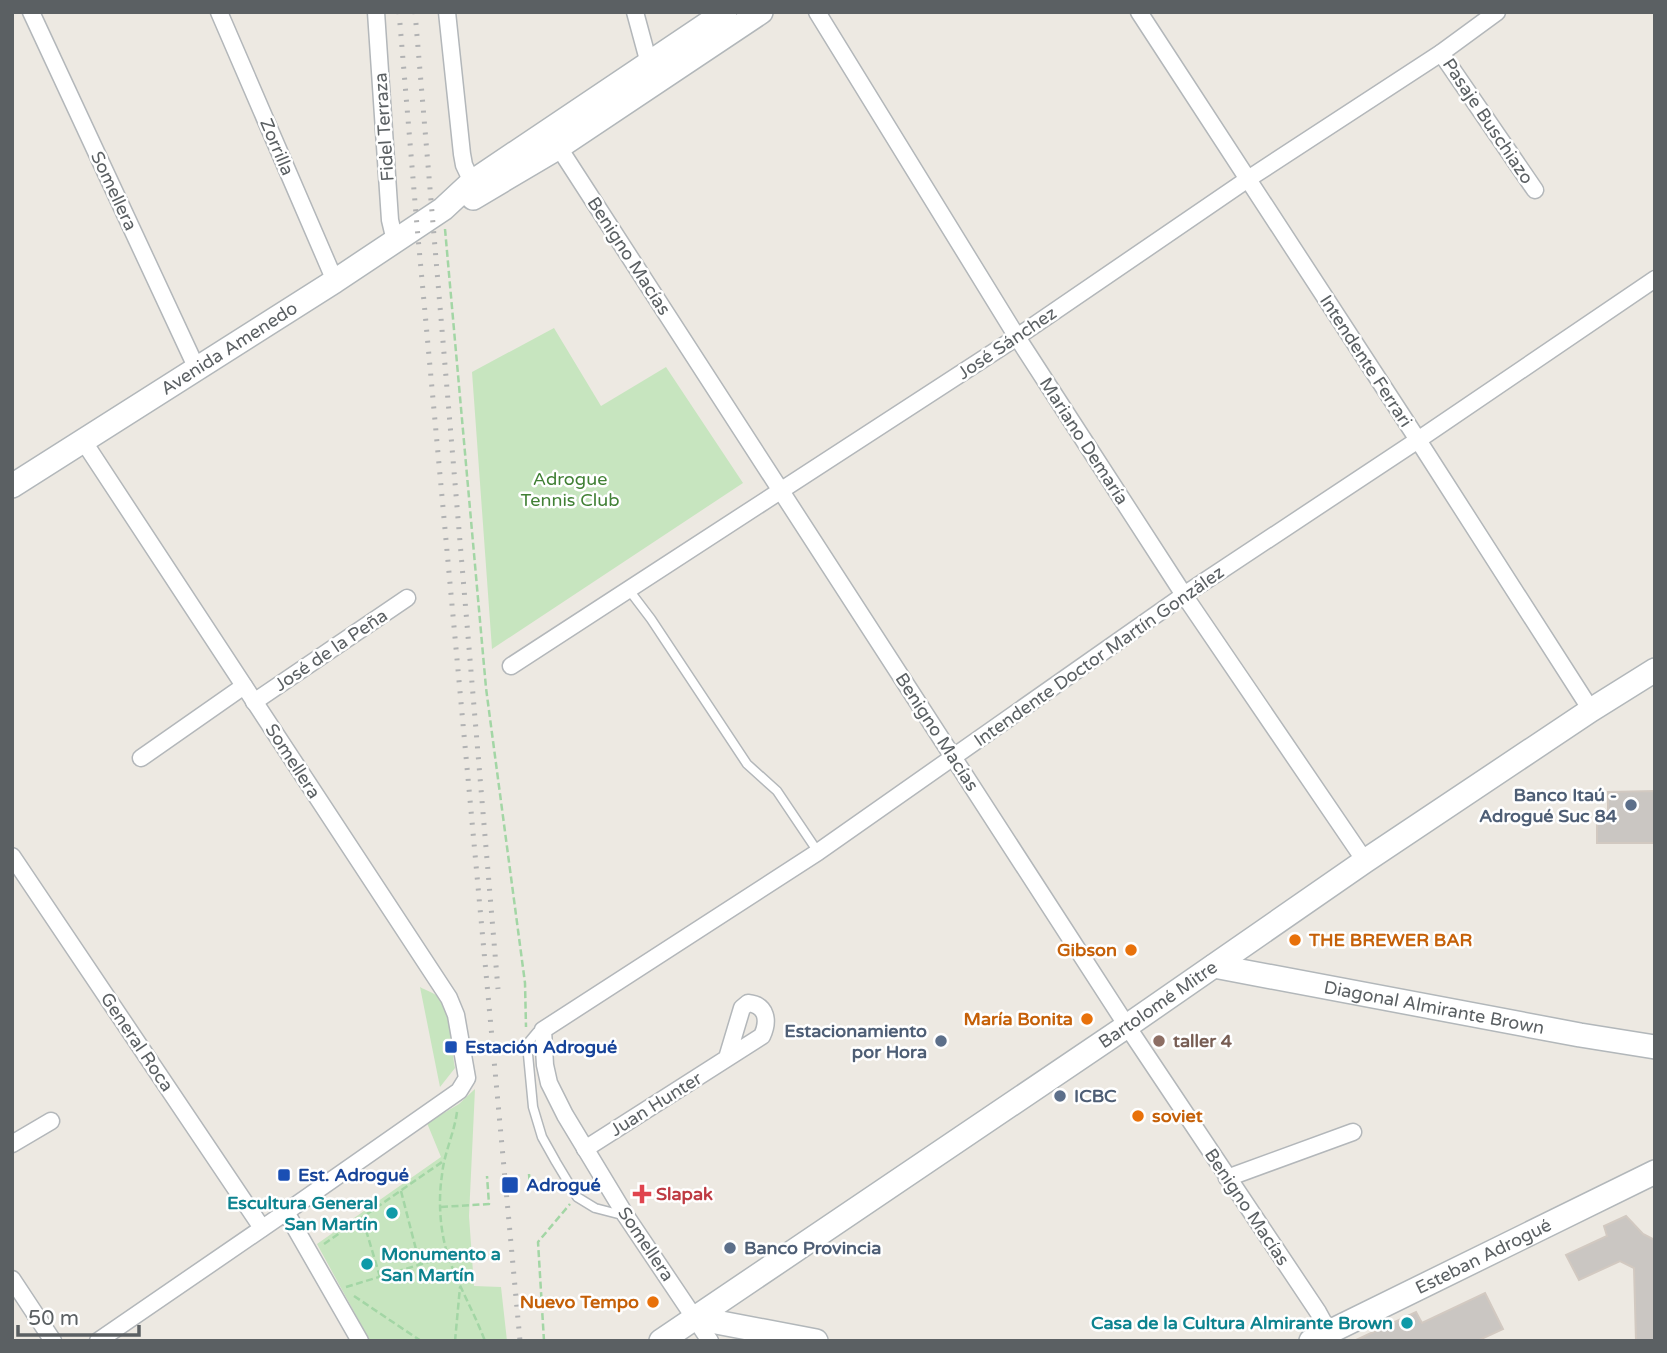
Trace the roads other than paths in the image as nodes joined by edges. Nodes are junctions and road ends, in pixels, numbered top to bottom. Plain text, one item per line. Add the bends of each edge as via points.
1 (31, 12) edge
2 (219, 12) edge
3 (376, 12) edge
4 (447, 12) edge
5 (635, 12) edge
6 (725, 12) edge
7 (761, 12) edge
8 (817, 12) edge
9 (1139, 12) edge
10 (1497, 12) edge
11 (1441, 53) junction
12 (652, 73) junction
13 (553, 139) junction
14 (1248, 179) junction
15 (472, 182) junction
16 (1535, 190) dead end
17 (443, 209) junction
18 (396, 241) junction
19 (1655, 279) edge
20 (335, 282) junction
21 (1017, 337) junction
22 (197, 369) junction
23 (1418, 440) junction
24 (84, 442) junction
25 (12, 486) edge
26 (782, 491) junction
27 (629, 590) junction
28 (1184, 595) junction
29 (407, 598) dead end
30 (511, 666) dead end
31 (1655, 670) edge
32 (244, 686) junction
33 (254, 702) junction
34 (1591, 710) junction
35 (141, 758) dead end
36 (953, 758) junction
37 (818, 852) junction
38 (12, 856) edge
39 (1365, 861) junction
40 (1214, 966) junction
41 (1127, 1026) junction
42 (542, 1030) junction
43 (1655, 1047) edge
44 (727, 1058) dead end
45 (51, 1121) dead end
46 (1353, 1132) dead end
47 (12, 1144) edge
48 (585, 1149) junction
49 (1655, 1172) edge
50 (1227, 1178) junction
51 (286, 1212) junction
52 (626, 1216) junction
53 (262, 1228) junction
54 (12, 1279) edge
55 (695, 1318) junction
56 (1320, 1336) edge
57 (53, 1341) edge
58 (98, 1341) edge
59 (360, 1341) edge
60 (661, 1341) edge
61 (710, 1341) edge
62 (816, 1341) edge

1 - 22 street, Somellera
2 - 20 street, Zorrilla
3 - 18 street, Fidel Terraza via 390,220
4 - 15 street via 462,154
5 - 12 street
6 - 12 street, Avenida Amenedo
7 - 12 street, Avenida Amenedo
8 - 21 street, Mariano Demaría
9 - 14 street, Intendente Ferrari
10 - 11 street, José Sánchez
11 - 14 street, José Sánchez
11 - 16 street, Pasaje Buschiazo
12 - 13 street, Avenida Amenedo
13 - 15 street, Avenida Amenedo
13 - 17 street, Avenida Amenedo via 467,201
13 - 26 street, Benigno Macías
14 - 21 street, José Sánchez
14 - 23 street, Intendente Ferrari
15 - 17 street, Avenida Amenedo
17 - 18 street, Avenida Amenedo
18 - 20 street, Avenida Amenedo
19 - 23 street, Intendente Doctor Martín González
20 - 22 street, Avenida Amenedo
21 - 26 street, José Sánchez
21 - 28 street, Mariano Demaría
22 - 24 street, Avenida Amenedo
23 - 28 street, Intendente Doctor Martín González
23 - 34 street, Intendente Ferrari
24 - 25 street, Avenida Amenedo
24 - 32 street, Somellera
26 - 27 street, José Sánchez
26 - 36 street, Benigno Macías
27 - 30 street, José Sánchez
27 - 37 lane via 747,764 777,791
28 - 36 street, Intendente Doctor Martín González
28 - 39 street, Mariano Demaría
29 - 33 street, José de la Peña
31 - 34 street, Bartolomé Mitre
32 - 33 street, Somellera
32 - 35 street
33 - 51 street, Somellera via 453,1006 467,1078 458,1091
34 - 39 street, Bartolomé Mitre
36 - 37 street, Intendente Doctor Martín González
36 - 41 street, Benigno Macías
37 - 42 street, Intendente Doctor Martín González
38 - 53 street, General Roca
39 - 40 street, Bartolomé Mitre
40 - 41 street, Bartolomé Mitre
40 - 43 street, Diagonal Almirante Brown
41 - 50 street, Benigno Macías
41 - 55 street, Bartolomé Mitre
42 - 48 street, Somellera via 549,1083
42 - 52 lane via 527,1044 533,1107 542,1137 577,1197
44 - 48 street, Juan Hunter
45 - 47 street
46 - 50 street
48 - 52 street, Somellera
49 - 56 street, Esteban Adrogué
50 - 56 street, Benigno Macías via 1318,1312
51 - 53 street
51 - 59 street via 338,1291
52 - 55 street, Somellera
53 - 58 street
54 - 57 street
55 - 60 street, Bartolomé Mitre
55 - 61 street, Somellera
55 - 62 street

